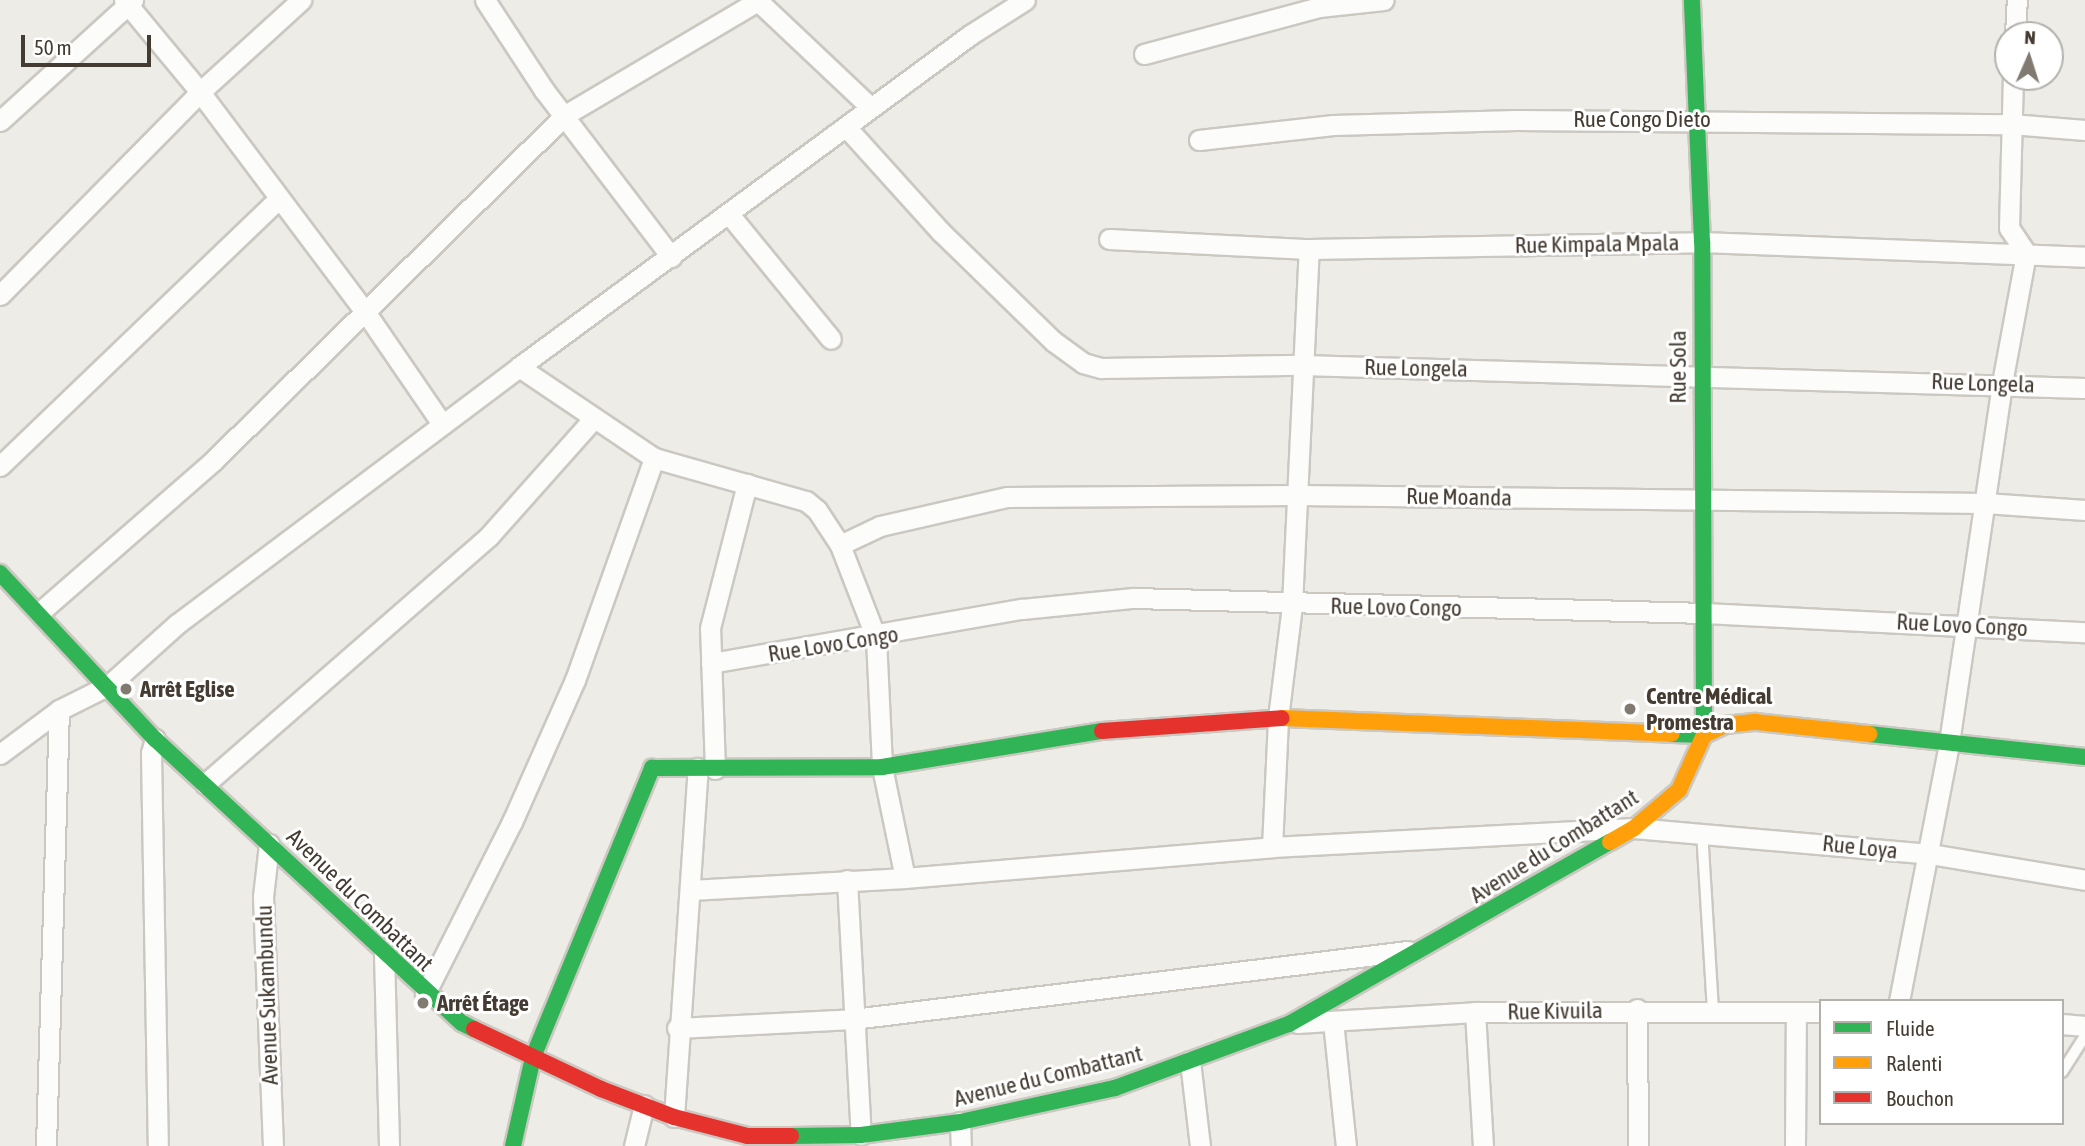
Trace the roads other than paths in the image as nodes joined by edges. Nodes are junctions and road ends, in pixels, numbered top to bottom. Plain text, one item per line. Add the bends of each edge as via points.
1 (301, 0) edge
2 (485, 0) edge
3 (1025, 0) edge
4 (1384, 0) edge
5 (1692, 0) edge
6 (2017, 0) edge
7 (757, 1) edge
8 (129, 2) edge
9 (1318, 4) edge
10 (2016, 21) edge
11 (1144, 54) dead end
12 (2012, 91) edge
13 (200, 92) junction
14 (870, 107) junction
15 (565, 116) junction
16 (1698, 119) junction
17 (0, 121) edge
18 (2011, 124) junction
19 (846, 127) junction
20 (2085, 130) edge
21 (1199, 140) dead end
22 (277, 200) junction
23 (729, 214) junction
24 (1109, 239) dead end
25 (1702, 243) junction
26 (1309, 249) junction
27 (2026, 253) junction
28 (671, 257) junction
29 (2085, 257) edge
30 (0, 295) edge
31 (366, 313) junction
32 (831, 339) dead end
33 (1301, 365) junction
34 (519, 367) junction
35 (1700, 374) junction
36 (2002, 383) junction
37 (2085, 388) edge
38 (594, 418) junction
39 (442, 424) junction
40 (654, 458) junction
41 (0, 466) edge
42 (747, 485) junction
43 (1297, 495) junction
44 (1702, 500) junction
45 (1986, 503) junction
46 (2085, 510) edge
47 (840, 545) junction
48 (0, 573) edge
49 (1292, 605) junction
50 (40, 612) junction
51 (1704, 613) junction
52 (1966, 624) junction
53 (2085, 632) edge
54 (876, 638) junction
55 (711, 663) junction
56 (109, 685) junction
57 (59, 710) junction
58 (1279, 718) junction
59 (1704, 735) junction
60 (155, 739) junction
61 (1949, 743) junction
62 (3, 746) edge
63 (2085, 757) edge
64 (882, 767) junction
65 (706, 768) junction
66 (205, 784) junction
67 (1634, 828) junction
68 (1702, 831) junction
69 (269, 844) junction
70 (1272, 846) junction
71 (1930, 854) junction
72 (905, 878) junction
73 (847, 880) junction
74 (2085, 880) edge
75 (691, 890) junction
76 (1427, 949) junction
77 (384, 954) junction
78 (425, 994) junction
79 (1899, 999) edge
80 (1637, 1009) junction
81 (1475, 1012) junction
82 (1713, 1012) junction
83 (1819, 1012) edge
84 (1796, 1013) junction
85 (853, 1019) junction
86 (1333, 1021) junction
87 (1289, 1024) junction
88 (2064, 1024) edge
89 (2085, 1026) edge
90 (677, 1028) junction
91 (2085, 1035) edge
92 (533, 1058) junction
93 (1190, 1061) junction
94 (2064, 1069) edge
95 (644, 1105) junction
96 (674, 1117) junction
97 (960, 1122) junction
98 (861, 1135) junction
99 (46, 1146) edge
100 (158, 1146) edge
101 (273, 1146) edge
102 (389, 1146) edge
103 (513, 1146) edge
104 (634, 1146) edge
105 (961, 1146) edge
106 (1200, 1146) edge
107 (1346, 1146) edge
108 (1483, 1146) edge
109 (1638, 1146) edge
110 (1795, 1146) edge

1 - 13 street
2 - 15 street
3 - 14 street
4 - 9 street
5 - 16 street, Rue Sola
6 - 10 street
7 - 14 street
7 - 15 street
8 - 13 street
8 - 17 street
9 - 11 street
12 - 18 street
13 - 22 street
13 - 30 street
14 - 19 street
15 - 28 street
15 - 31 street
16 - 18 street, Rue Congo Dieto
16 - 21 street, Rue Congo Dieto via 1333,125
16 - 25 street, Rue Sola
18 - 20 street, Rue Congo Dieto
18 - 27 street via 2009,228
19 - 23 street
19 - 33 street, Rue Longela via 940,232 1053,341 1083,363 1121,370
22 - 31 street
22 - 41 street
23 - 28 street
23 - 32 street
24 - 26 street, Rue Kimpala Mpala
25 - 26 street, Rue Kimpala Mpala
25 - 27 street, Rue Kimpala Mpala
25 - 35 street, Rue Sola
26 - 33 street
27 - 29 street, Rue Kimpala Mpala
27 - 36 street
28 - 34 street
31 - 39 street
31 - 50 street via 213,461
33 - 35 street, Rue Longela
33 - 43 street
34 - 38 street
34 - 39 street
35 - 36 street, Rue Longela
35 - 44 street, Rue Sola
36 - 37 street, Rue Longela
36 - 45 street
38 - 40 street
38 - 66 street via 489,536
39 - 56 street via 177,624
40 - 42 street
40 - 78 street via 575,680 512,822
42 - 47 street via 806,501
42 - 55 street via 712,612
43 - 44 street, Rue Moanda
43 - 47 street, Rue Moanda via 1007,497 893,523
43 - 49 street
44 - 45 street, Rue Moanda
44 - 51 street, Rue Sola
45 - 46 street, Rue Moanda
45 - 52 street
47 - 54 street
48 - 50 street, Avenue du Combattant
49 - 51 street, Rue Lovo Congo
49 - 54 street, Rue Lovo Congo via 1133,598 1022,609
49 - 58 street
50 - 56 street, Avenue du Combattant
51 - 52 street, Rue Lovo Congo
51 - 59 street, Rue Sola
52 - 53 street, Rue Lovo Congo
52 - 61 street
54 - 55 street, Rue Lovo Congo
54 - 64 street
55 - 65 street
56 - 57 street
56 - 60 street, Avenue du Combattant
57 - 62 street
57 - 99 street
58 - 59 street
58 - 64 street via 1082,732
58 - 70 street
59 - 61 street via 1725,725 1756,722
59 - 67 street, Avenue du Combattant via 1679,790
60 - 66 street, Avenue du Combattant
60 - 100 street via 151,753
61 - 63 street
61 - 71 street
64 - 65 street
64 - 72 street
65 - 75 street
65 - 92 street via 660,766 646,775
66 - 69 street, Avenue du Combattant
67 - 68 street, Rue Loya
67 - 70 street, Rue Loya
67 - 76 street, Avenue du Combattant
68 - 71 street, Rue Loya
68 - 82 lane
69 - 77 street, Avenue du Combattant
69 - 101 street, Avenue Sukambundu via 263,897
70 - 72 street, Rue Loya
71 - 74 street, Rue Loya
71 - 79 street
72 - 73 street, Rue Loya
73 - 75 street, Rue Loya
73 - 85 street
75 - 90 street
76 - 85 street
76 - 87 street, Avenue du Combattant
77 - 78 street, Avenue du Combattant
77 - 102 street
78 - 92 street, Avenue du Combattant via 462,1023
80 - 81 street, Rue Kivuila
80 - 82 street, Rue Kivuila
80 - 109 street
81 - 86 street, Rue Kivuila
81 - 108 street
82 - 84 street, Rue Kivuila
83 - 84 street, Rue Kivuila
84 - 110 street
85 - 90 street
85 - 98 street
86 - 87 street, Rue Kivuila
86 - 107 street
87 - 93 street, Avenue du Combattant
88 - 89 street
90 - 96 street
91 - 94 lane
92 - 95 street, Avenue du Combattant
92 - 103 street
93 - 97 street, Avenue du Combattant via 1115,1088
93 - 106 street
95 - 96 street, Avenue du Combattant
95 - 104 street
96 - 98 street, Avenue du Combattant via 748,1136
97 - 98 street, Avenue du Combattant
97 - 105 street

